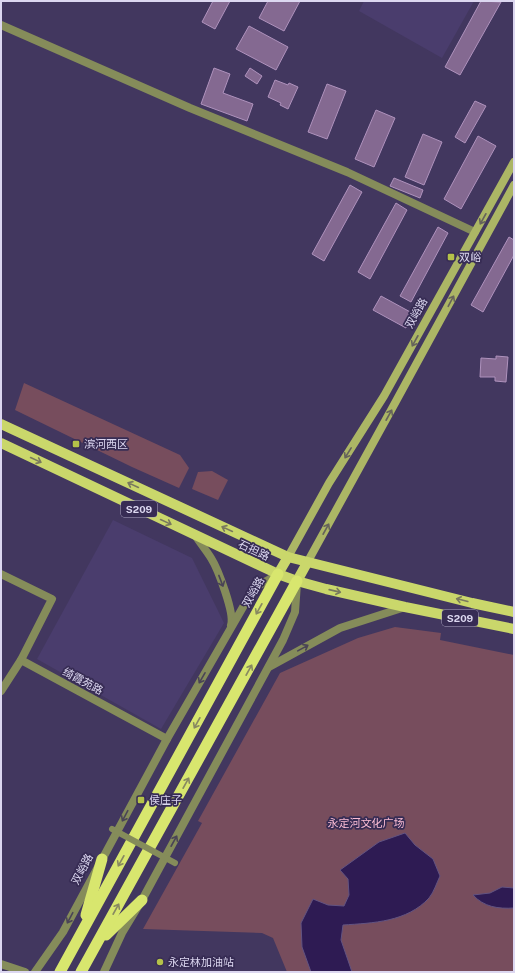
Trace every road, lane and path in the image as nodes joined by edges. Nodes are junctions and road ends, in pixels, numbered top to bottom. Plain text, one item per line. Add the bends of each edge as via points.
1 (1, 25) edge
2 (514, 162) edge
3 (514, 185) edge
4 (475, 232) junction
5 (1, 424) edge
6 (1, 443) edge
7 (195, 535) junction
8 (288, 557) junction
9 (307, 563) junction
10 (1, 574) edge
11 (278, 574) junction
12 (297, 582) junction
13 (405, 607) junction
14 (514, 612) edge
15 (514, 629) edge
16 (229, 632) junction
17 (21, 660) junction
18 (269, 667) junction
19 (1, 691) edge
20 (167, 739) junction
21 (112, 829) dead end
22 (102, 859) junction
23 (175, 863) dead end
24 (142, 900) junction
25 (80, 935) junction
26 (97, 943) junction
27 (1, 964) edge
28 (25, 972) edge
29 (35, 972) edge
30 (60, 972) edge
31 (81, 972) edge
32 (104, 972) edge

1 - 4 street via 190,108 347,172
2 -> 4 main road, 双峪路
9 -> 3 main road
4 -> 8 main road, 双峪路 via 384,396 329,484
8 -> 5 main road, 石担路 / S209
6 -> 7 main road, 石担路 / S209
7 - 11 main road, 石担路 / S209
7 -> 16 street via 212,559 224,588 232,621
8 - 9 main road, 石担路 / S209
8 - 11 main road
9 - 12 main road
14 -> 9 main road, 石担路 / S209
10 - 17 street via 52,599
11 - 12 main road, 石担路 / S209
11 - 16 street, 双峪路 via 254,588
11 -> 25 highway, 双峪路
12 -> 13 main road, 石担路 / S209
12 - 18 street via 296,612
26 -> 12 highway
13 - 15 main road, 石担路 / S209
18 -> 13 street via 340,628
16 -> 20 street, 双峪路
17 - 19 street
17 - 20 street, 绮霞苑路
24 -> 18 street
20 -> 22 street, 双峪路
21 - 23 street, bridge
22 - 25 highway
22 -> 29 street, 双峪路 via 63,932
24 - 26 highway
24 - 32 street via 122,933
25 - 30 highway, 双峪路
26 - 31 highway
27 - 28 street

